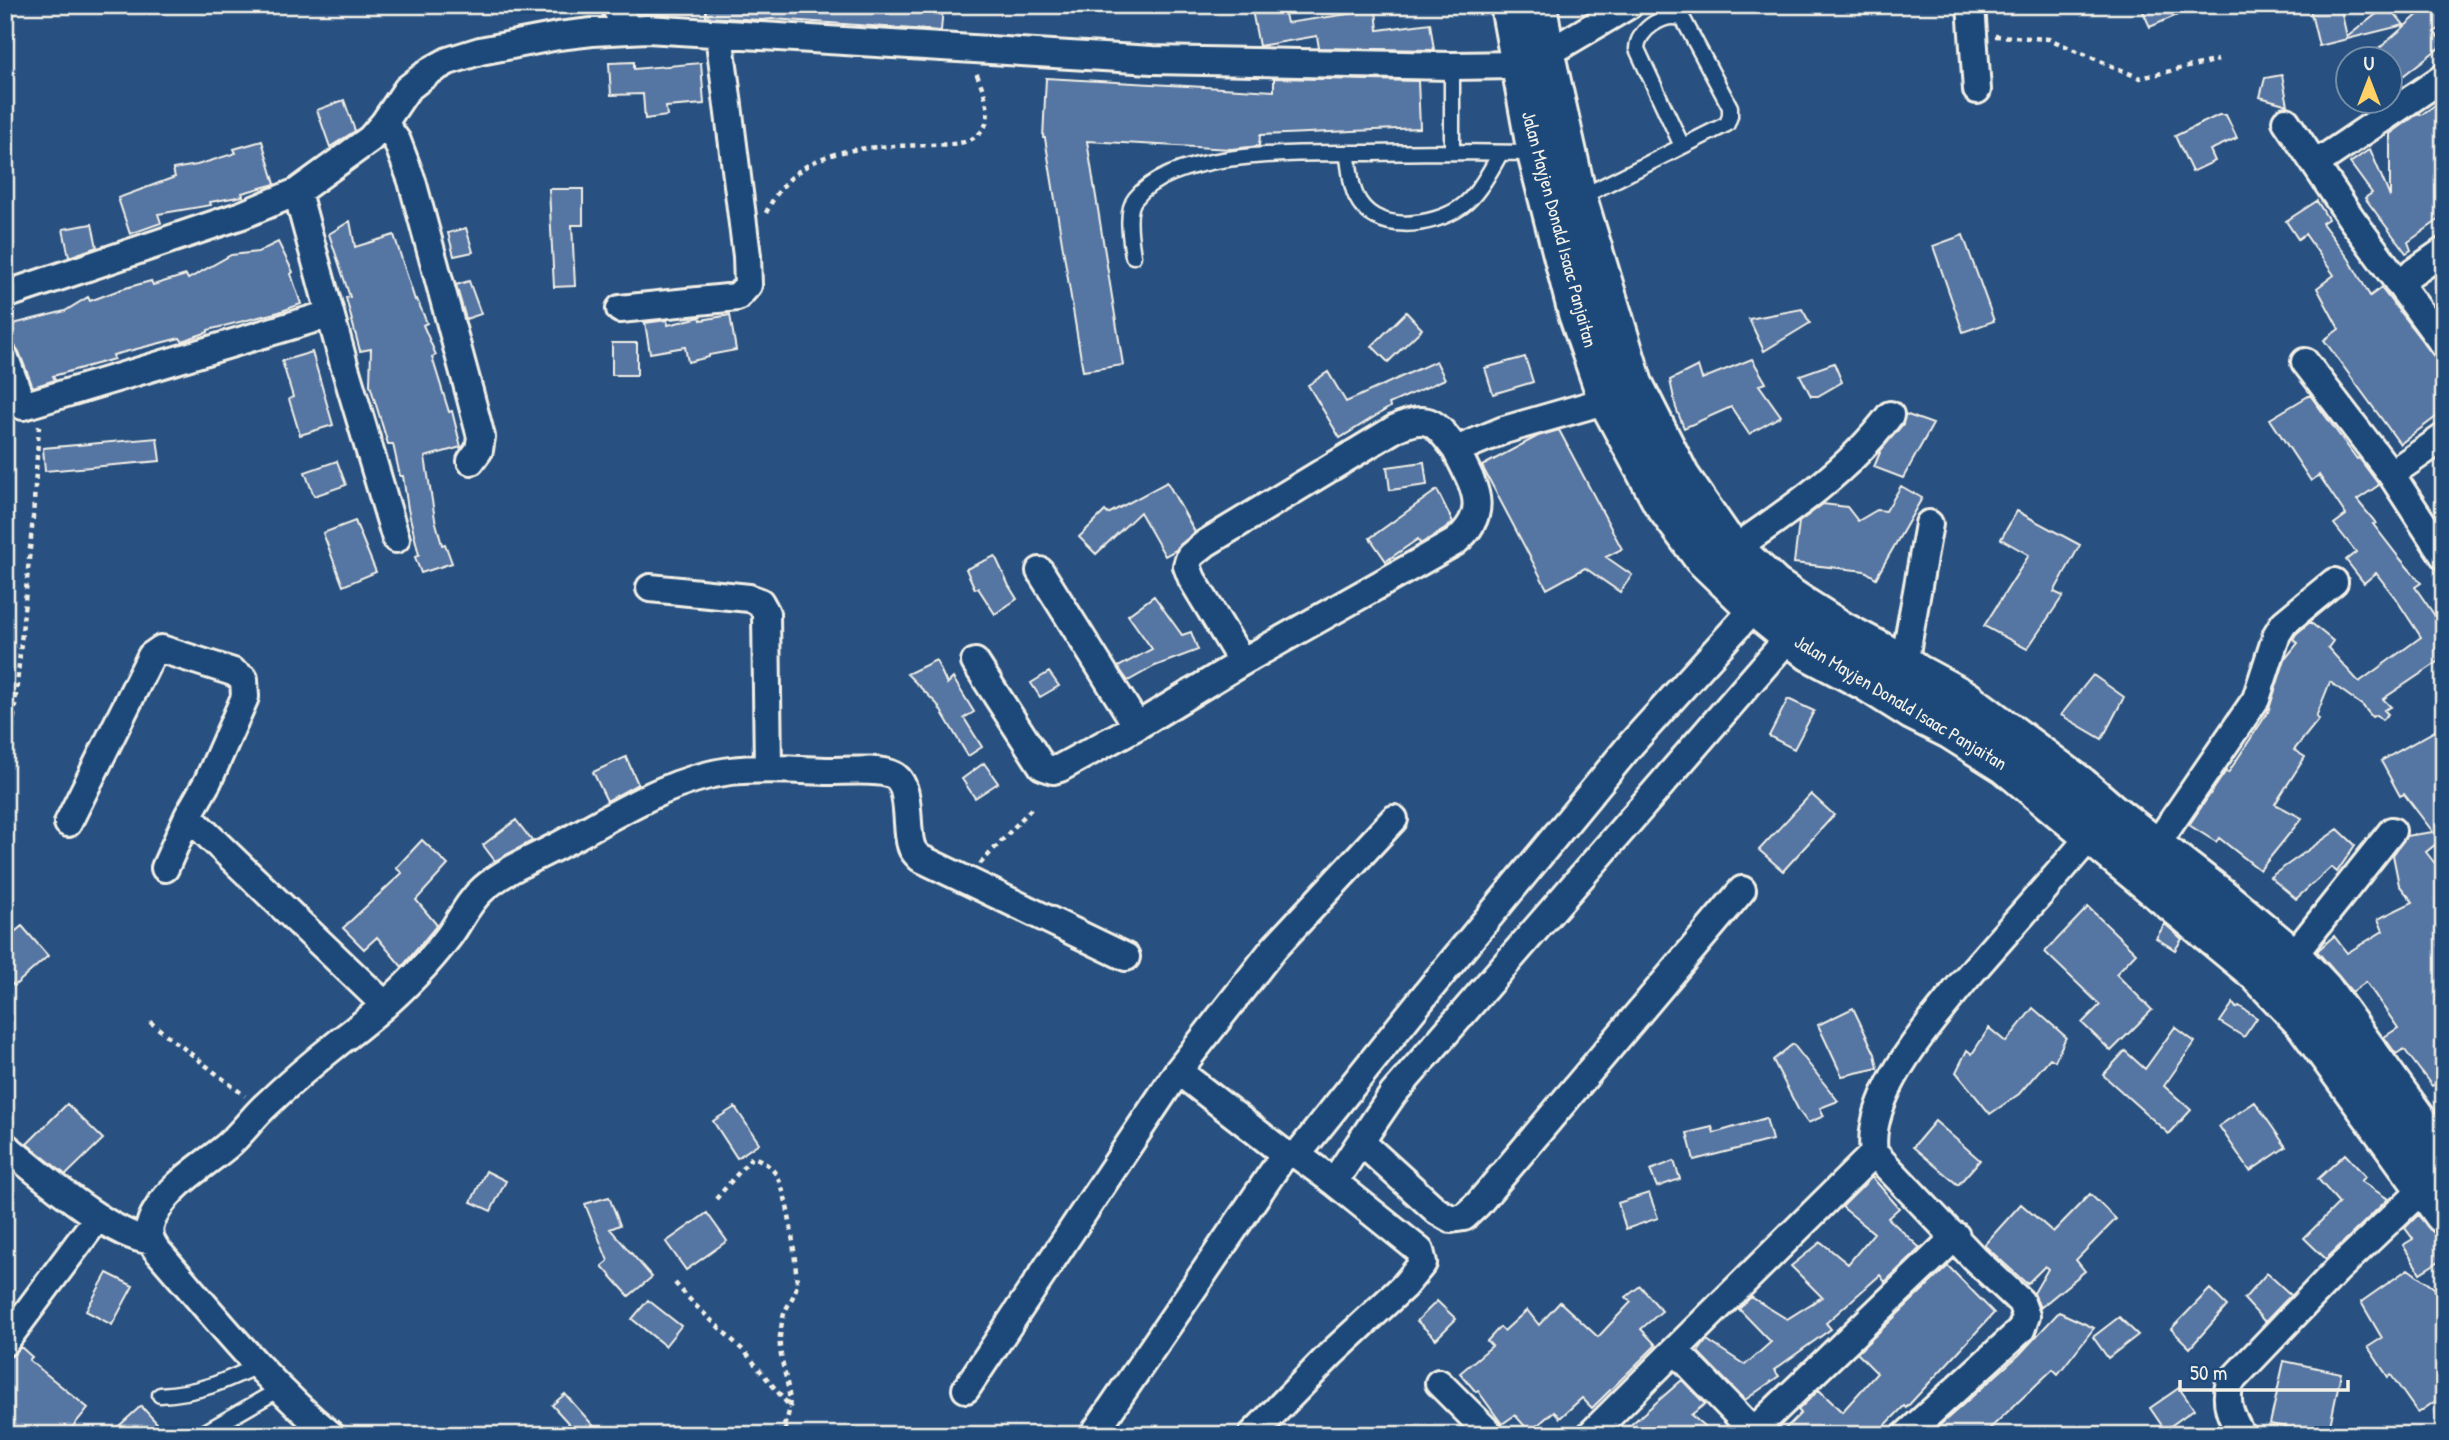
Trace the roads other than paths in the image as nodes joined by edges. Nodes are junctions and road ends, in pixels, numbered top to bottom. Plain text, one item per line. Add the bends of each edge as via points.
1 (614, 5) edge
2 (1510, 5) edge
3 (1537, 5) edge
4 (1629, 5) edge
5 (1971, 5) edge
6 (628, 30) junction
7 (719, 34) junction
8 (1532, 60) junction
9 (1452, 66) junction
10 (2444, 77) edge
11 (1977, 90) dead end
12 (2286, 121) dead end
13 (384, 123) junction
14 (1682, 146) junction
15 (1452, 152) junction
16 (1347, 153) junction
17 (1519, 154) junction
18 (2316, 163) junction
19 (297, 192) junction
20 (1577, 198) junction
21 (2444, 251) edge
22 (1133, 257) dead end
23 (2398, 283) junction
24 (5, 295) edge
25 (620, 309) dead end
26 (330, 314) junction
27 (2444, 345) edge
28 (5, 358) edge
29 (2305, 362) dead end
30 (1608, 400) junction
31 (1890, 415) dead end
32 (2444, 437) edge
33 (1456, 450) junction
34 (471, 461) dead end
35 (2391, 474) junction
36 (1929, 524) dead end
37 (396, 539) dead end
38 (1734, 549) junction
39 (2444, 556) edge
40 (1040, 572) dead end
41 (2334, 582) dead end
42 (650, 588) dead end
43 (1755, 607) junction
44 (1790, 636) junction
45 (975, 662) dead end
46 (1242, 662) junction
47 (1904, 664) junction
48 (1137, 726) junction
49 (768, 769) junction
50 (188, 816) junction
51 (1394, 819) dead end
52 (68, 823) dead end
53 (2101, 823) junction
54 (2392, 831) dead end
55 (2154, 848) junction
56 (165, 868) dead end
57 (1742, 890) dead end
58 (1126, 957) dead end
59 (2292, 957) junction
60 (385, 1005) junction
61 (1178, 1071) junction
62 (1359, 1144) junction
63 (5, 1146) edge
64 (1874, 1153) junction
65 (1291, 1154) junction
66 (1334, 1182) junction
67 (2439, 1183) edge
68 (98, 1217) junction
69 (1451, 1219) junction
70 (1956, 1236) junction
71 (149, 1240) junction
72 (1421, 1256) junction
73 (7, 1335) edge
74 (1675, 1350) junction
75 (257, 1366) junction
76 (1439, 1383) dead end
77 (280, 1389) junction
78 (966, 1389) dead end
79 (160, 1395) dead end
80 (1753, 1433) edge
81 (200, 1435) edge
82 (331, 1435) edge
83 (1093, 1435) edge
84 (1252, 1435) edge
85 (1491, 1435) edge
86 (1590, 1435) edge
87 (1906, 1435) edge
88 (2241, 1435) edge

1 - 6 street
2 - 8 highway, Jalan Mayjen Donald Isaac Panjaitan
3 - 8 highway, Jalan Mayjen Donald Isaac Panjaitan
4 - 8 street
5 - 11 street
6 - 7 street
6 - 13 street via 521,42 448,61 407,89
7 - 9 street via 1153,60
7 - 25 street via 748,285 737,297
8 - 9 street
8 - 17 highway, Jalan Mayjen Donald Isaac Panjaitan
8 - 20 highway, Jalan Mayjen Donald Isaac Panjaitan
9 - 15 lane
10 - 18 street
12 - 18 street
13 - 19 street via 370,139
13 - 34 street via 397,141 412,181 481,437
14 - 14 lane via 1727,124 1730,107 1683,19 1675,15 1642,33 1637,49
14 - 20 lane
15 - 16 lane
15 - 17 lane
16 - 17 lane via 1356,196 1372,216 1402,225 1440,218 1464,205 1485,179
16 - 22 lane via 1215,161 1154,181 1133,200 1129,224
17 - 30 highway, Jalan Mayjen Donald Isaac Panjaitan
18 - 23 street
19 - 24 street
19 - 26 street
20 - 38 highway, Jalan Mayjen Donald Isaac Panjaitan via 1633,384 1680,477
21 - 23 street
23 - 27 street
26 - 28 street via 23,406
26 - 37 street
29 - 35 street
30 - 33 street via 1504,430
30 - 43 highway, Jalan Mayjen Donald Isaac Panjaitan via 1662,501 1703,557
31 - 38 street via 1873,438 1816,491
32 - 35 street
33 - 46 street via 1477,498 1470,529 1455,542
33 - 46 street via 1439,427 1411,422 1190,556 1187,566 1192,579
35 - 39 street
36 - 47 street
38 - 47 highway, Jalan Mayjen Donald Isaac Panjaitan via 1802,606
40 - 48 street
41 - 55 street via 2284,623 2256,699
42 - 49 street via 760,602 766,613
43 - 44 highway, Jalan Mayjen Donald Isaac Panjaitan
43 - 65 street via 1632,743
44 - 53 highway, Jalan Mayjen Donald Isaac Panjaitan
44 - 62 street via 1393,1094
45 - 48 street via 1047,768 1060,768
46 - 48 street
47 - 53 highway, Jalan Mayjen Donald Isaac Panjaitan via 1965,700 2080,786
49 - 58 street via 894,775 905,792 911,849 920,858
49 - 60 street via 730,771 673,787 498,878 473,899 449,936
50 - 52 street via 245,697 244,679 161,649 151,656
50 - 56 street
50 - 60 street
51 - 61 street via 1274,948
53 - 55 highway, Jalan Mayjen Donald Isaac Panjaitan
53 - 64 street via 1914,1045 1880,1106 1872,1140
53 - 67 highway, Jalan Mayjen Donald Isaac Panjaitan via 2274,989
54 - 59 street
55 - 59 highway, Jalan Mayjen Donald Isaac Panjaitan
57 - 69 street via 1479,1204 1464,1217
59 - 67 highway, Jalan Mayjen Donald Isaac Panjaitan via 2323,990
60 - 71 street via 192,1172 158,1208
61 - 65 street
61 - 78 street
62 - 66 street
62 - 69 street
63 - 68 street
64 - 70 street
64 - 74 street
65 - 66 street
65 - 83 street
66 - 72 street
67 - 88 street via 2337,1270 2230,1382 2226,1396 2229,1412
68 - 71 street
68 - 73 street
69 - 72 street
70 - 80 street
70 - 87 street via 2021,1302 2026,1316 2021,1330
71 - 75 street
72 - 84 street via 1423,1263 1404,1286
74 - 80 street
74 - 86 street
75 - 77 street
75 - 79 lane via 195,1392
76 - 85 street
77 - 81 lane
77 - 82 street

